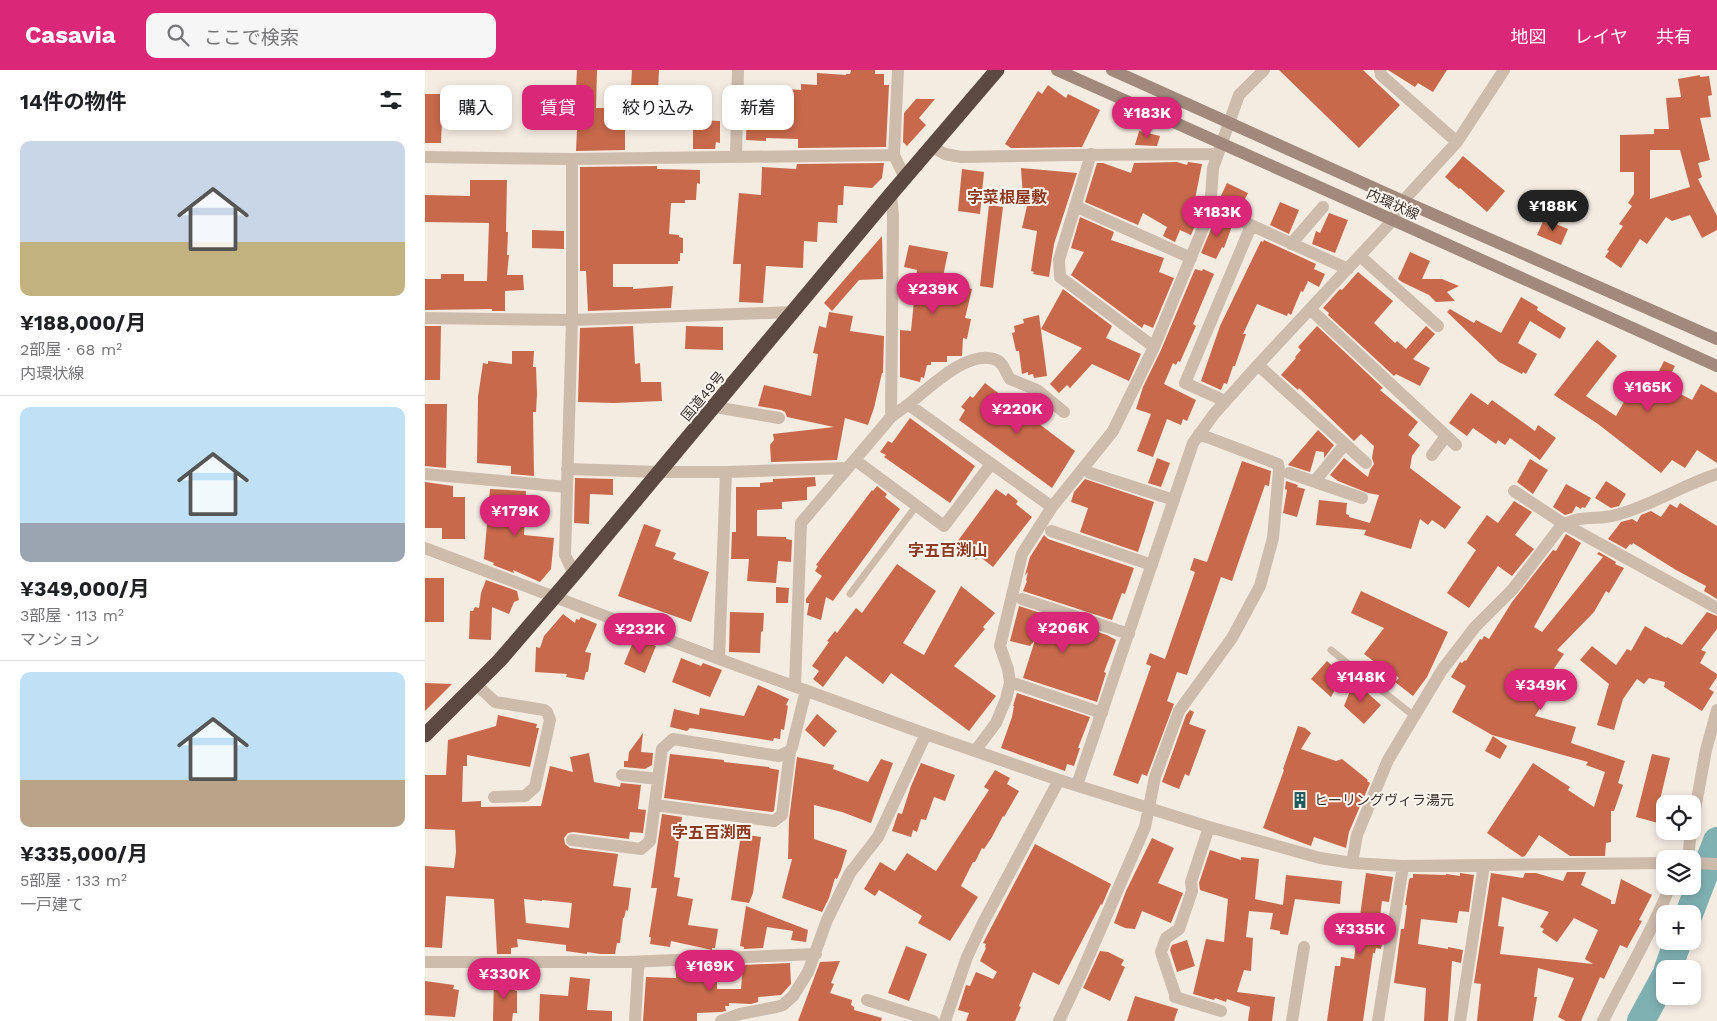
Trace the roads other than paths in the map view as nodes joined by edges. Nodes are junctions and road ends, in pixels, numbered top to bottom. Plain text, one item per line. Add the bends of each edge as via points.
1 (738, 70) edge
2 (898, 70) edge
3 (997, 70) edge
4 (1057, 70) edge
5 (1112, 70) edge
6 (1264, 70) edge
7 (1380, 70) edge
8 (1505, 70) edge
9 (1457, 142) junction
10 (932, 147) junction
11 (1091, 154) junction
12 (1218, 154) junction
13 (894, 155) junction
14 (736, 156) junction
15 (425, 157) edge
16 (572, 159) junction
17 (905, 178) junction
18 (891, 194) junction
19 (1403, 201) junction
20 (1075, 206) junction
21 (1323, 208) dead end
22 (1223, 212) dead end
23 (1393, 220) junction
24 (1251, 226) junction
25 (1291, 244) junction
26 (1360, 256) junction
27 (1191, 258) junction
28 (1348, 269) junction
29 (1310, 309) junction
30 (794, 312) junction
31 (425, 318) edge
32 (572, 320) junction
33 (1438, 326) dead end
34 (1717, 339) edge
35 (1154, 347) junction
36 (1258, 365) junction
37 (1717, 366) edge
38 (1225, 401) junction
39 (909, 405) junction
40 (715, 407) junction
41 (1064, 412) dead end
42 (891, 417) junction
43 (779, 418) dead end
44 (1199, 434) junction
45 (1446, 436) junction
46 (1345, 444) junction
47 (1456, 445) dead end
48 (1432, 455) dead end
49 (1366, 463) dead end
50 (851, 464) junction
51 (991, 464) junction
52 (567, 469) junction
53 (660, 472) junction
54 (726, 472) junction
55 (1089, 472) dead end
56 (1289, 473) dead end
57 (425, 474) edge
58 (1717, 474) edge
59 (1315, 482) junction
60 (567, 487) junction
61 (1514, 491) dead end
62 (1362, 498) dead end
63 (1174, 500) junction
64 (917, 505) junction
65 (1052, 507) junction
66 (1564, 524) junction
67 (1051, 531) dead end
68 (425, 548) edge
69 (1152, 565) junction
70 (574, 574) junction
71 (850, 594) dead end
72 (553, 596) junction
73 (1022, 599) dead end
74 (1717, 608) edge
75 (1129, 634) junction
76 (1331, 650) dead end
77 (719, 659) junction
78 (476, 684) junction
79 (1016, 684) dead end
80 (800, 688) junction
81 (1717, 710) edge
82 (1102, 713) junction
83 (1414, 716) junction
84 (927, 734) junction
85 (425, 735) edge
86 (789, 751) junction
87 (975, 751) junction
88 (622, 775) dead end
89 (658, 779) junction
90 (1059, 780) junction
91 (1077, 785) junction
92 (1698, 795) edge
93 (494, 797) dead end
94 (655, 805) junction
95 (1150, 808) junction
96 (1209, 826) junction
97 (572, 840) dead end
98 (1353, 863) junction
99 (1656, 863) edge
100 (1701, 863) edge
101 (1717, 864) edge
102 (1484, 865) junction
103 (1403, 866) junction
104 (1667, 895) edge
105 (1304, 947) dead end
106 (816, 954) junction
107 (425, 962) edge
108 (640, 962) junction
109 (867, 1000) dead end
110 (1221, 1011) dead end
111 (752, 1017) edge
112 (635, 1021) edge
113 (721, 1021) edge
114 (933, 1021) edge
115 (945, 1021) edge
116 (1059, 1021) edge
117 (1292, 1021) edge
118 (1378, 1021) edge
119 (1460, 1021) edge
120 (1603, 1021) edge

1 - 14 street
2 - 13 street
3 - 10 highway, 国道49号
4 - 23 street, 内環状線, bridge
5 - 19 street, 内環状線, bridge
6 - 12 street via 1239,95
7 - 9 street via 1381,75
8 - 9 street
9 - 19 street
10 - 11 street via 961,157
10 - 17 highway, 国道49号
11 - 12 street
11 - 20 street
12 - 27 street via 1213,168 1210,211
13 - 14 street
13 - 17 street
14 - 16 street
15 - 16 street
16 - 32 street
17 - 18 highway, 国道49号
18 - 30 highway, 国道49号
18 - 42 street
19 - 23 street
19 - 34 street, 内環状線
20 - 27 street
20 - 35 street via 1059,260 1060,277
21 - 25 street
22 - 24 street
23 - 26 street
23 - 37 street, 内環状線
24 - 25 street
24 - 38 street via 1185,383
25 - 28 street
26 - 28 street
26 - 33 street
27 - 35 street
28 - 29 street
29 - 36 street
29 - 45 street
30 - 32 street
30 - 40 highway, 国道49号
31 - 32 street
32 - 52 street
35 - 65 street via 1113,431
36 - 38 street
36 - 46 street
38 - 44 street
39 - 41 street via 945,374 984,358 995,359 1005,368 1010,379 1037,390
39 - 42 street
39 - 51 street
40 - 43 street
40 - 53 highway, 国道49号
42 - 50 street
44 - 63 street
44 - 95 street via 1278,464 1273,538 1260,586 1232,638 1179,711 1155,777
45 - 47 street
45 - 48 street
46 - 49 street
46 - 59 street
50 - 54 street
50 - 64 street
50 - 80 street via 801,523
51 - 64 street via 944,526
51 - 65 street
52 - 53 street
52 - 60 street
53 - 54 street
53 - 70 highway, 国道49号
54 - 77 street
55 - 63 street
56 - 59 street
57 - 60 street
58 - 66 street via 1617,515 1577,519
59 - 62 street
60 - 70 street via 565,555
61 - 66 street
63 - 69 street
64 - 71 lane
65 - 87 street via 1022,554 1000,646 1010,684 996,723
66 - 74 street
66 - 83 street via 1513,589 1469,634 1441,670
67 - 69 street
68 - 72 street
69 - 75 street
70 - 72 highway, 国道49号
72 - 77 street
72 - 78 highway, 国道49号
73 - 75 street
75 - 82 street
76 - 83 lane
77 - 80 street
78 - 85 highway, 国道49号
78 - 93 street via 495,702 544,710 550,720 535,787 525,796
79 - 82 street
80 - 84 street
80 - 86 street
81 - 92 street
82 - 91 street
83 - 98 street via 1388,760 1369,805 1357,835
84 - 87 street
84 - 106 street via 878,837 850,873 827,920
86 - 89 street via 779,756 673,739 662,749
86 - 94 street via 783,815 775,821
87 - 90 street
88 - 89 street
89 - 94 street
90 - 91 street
90 - 115 street via 983,923 967,957
91 - 95 street
94 - 97 street via 650,841 641,849
95 - 96 street
95 - 116 street via 1145,827
96 - 98 street via 1312,856
96 - 110 street via 1179,929 1166,938 1161,952 1175,997
98 - 103 street
99 - 102 street
100 - 101 street
102 - 103 street
102 - 119 street
103 - 118 street
104 - 120 street
105 - 117 street
106 - 108 street
106 - 111 street via 804,980 789,1000
107 - 108 street
108 - 112 street
109 - 114 street
111 - 113 street via 740,1014

